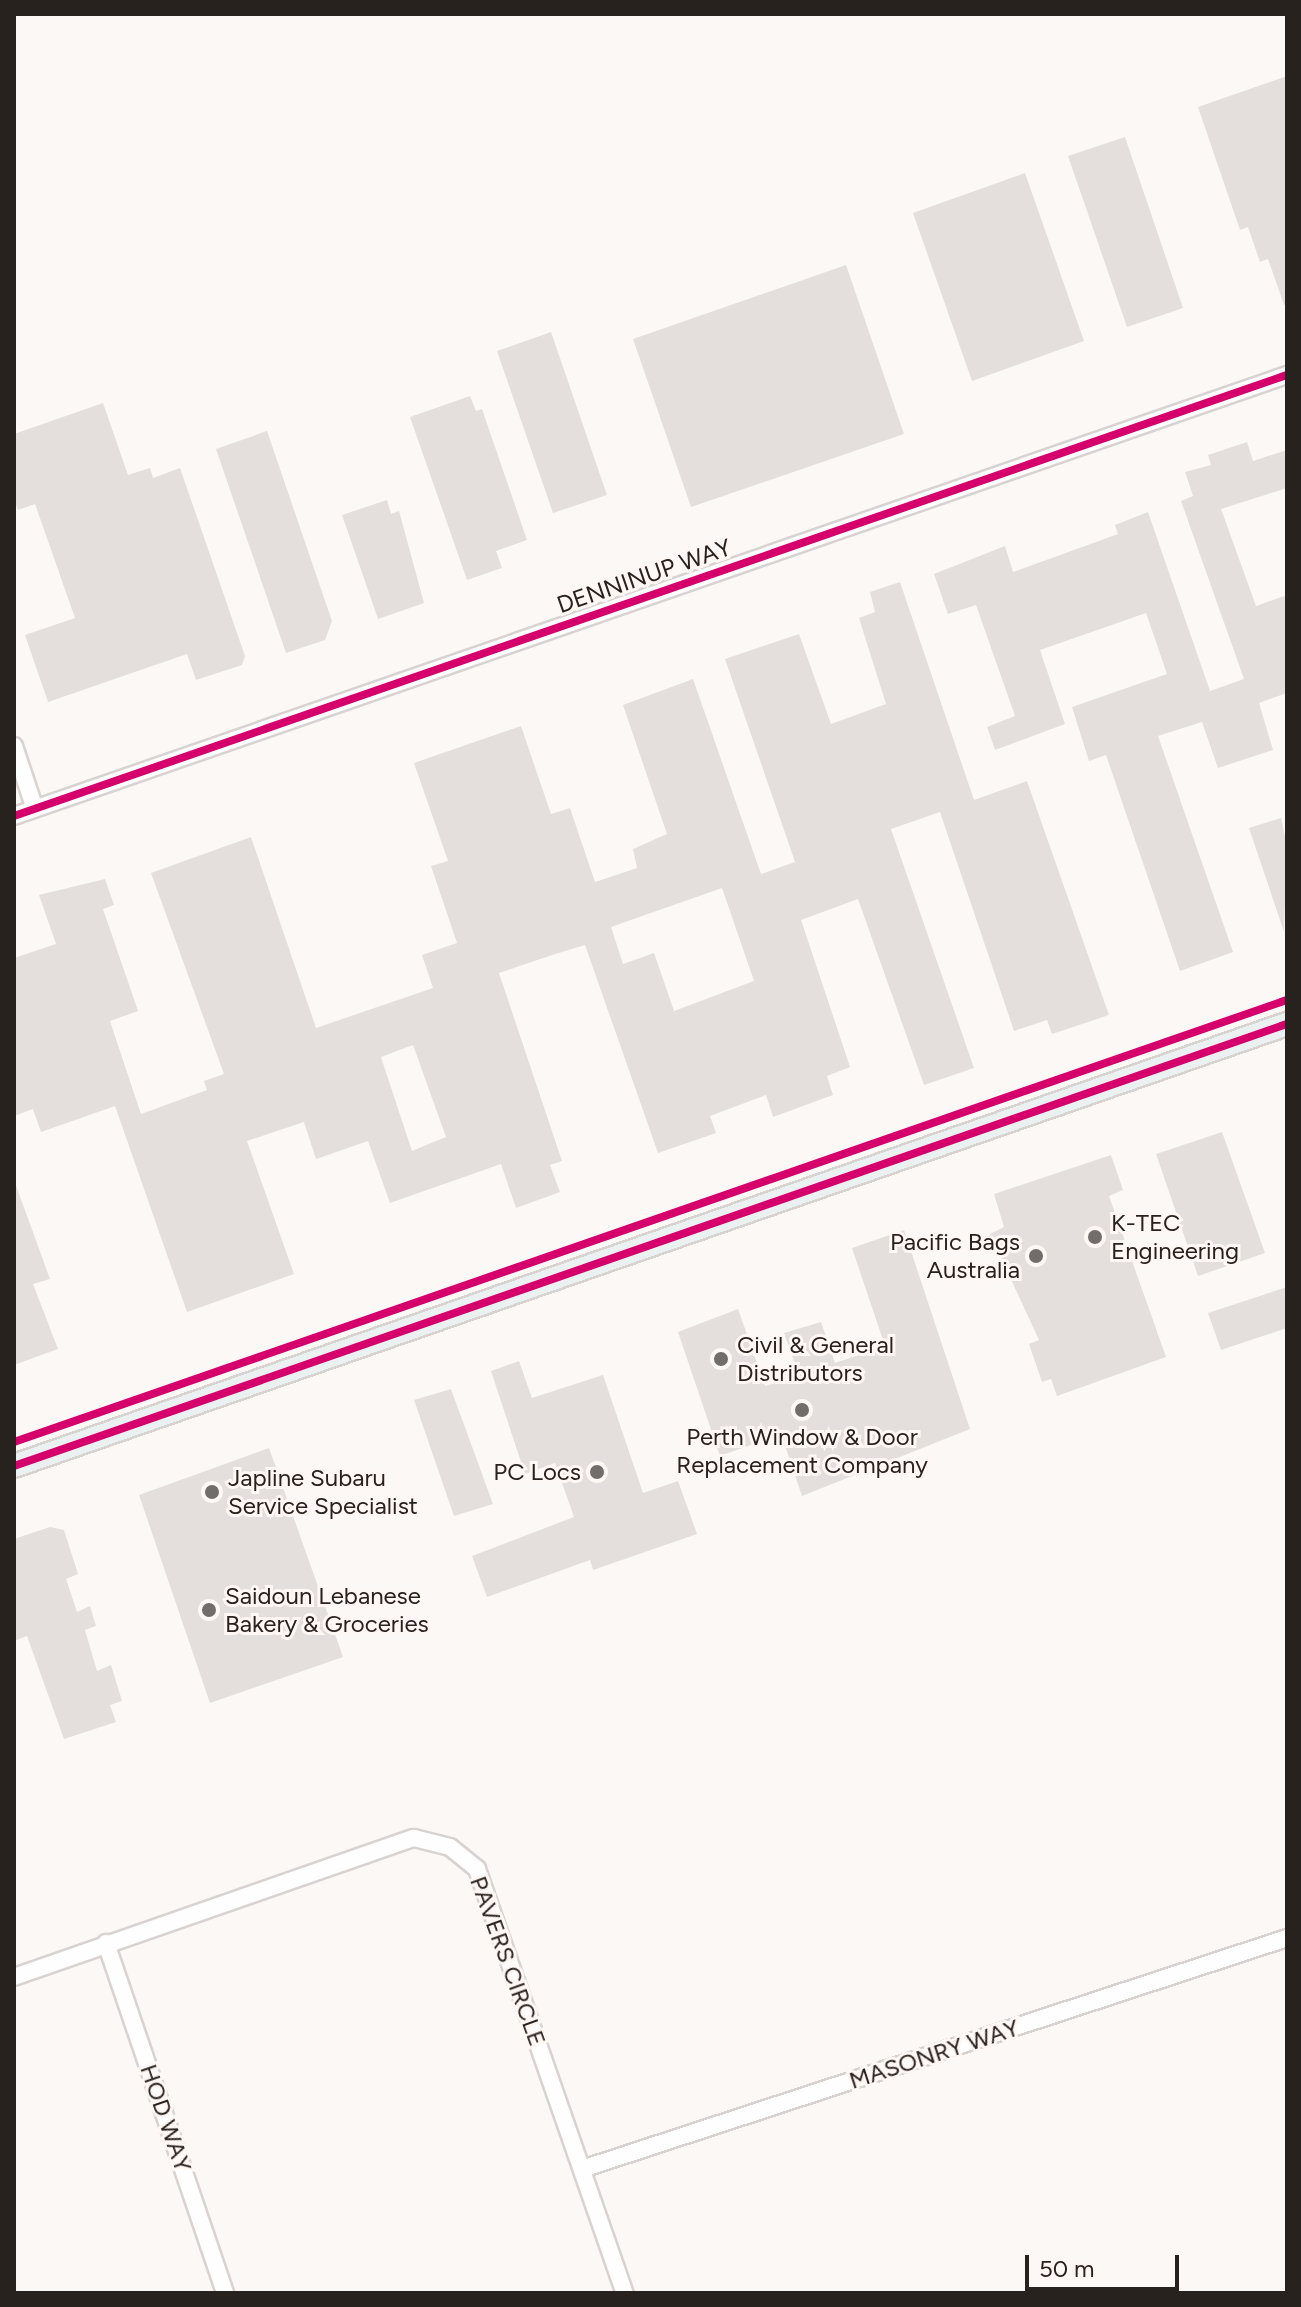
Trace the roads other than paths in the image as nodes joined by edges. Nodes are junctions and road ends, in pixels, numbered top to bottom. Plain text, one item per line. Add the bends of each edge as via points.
1 (1287, 375) edge
2 (14, 746) edge
3 (35, 809) junction
4 (14, 816) edge
5 (1287, 1024) edge
6 (14, 1466) edge
7 (1287, 1938) edge
8 (106, 1943) junction
9 (14, 1977) edge
10 (582, 2169) junction
11 (225, 2293) edge
12 (625, 2293) edge

1 - 3 street, DENNINUP WAY
2 - 3 street
3 - 4 street, DENNINUP WAY
5 - 6 street
7 - 10 street, MASONRY WAY
8 - 9 street, PAVERS CIRCLE
8 - 10 street, PAVERS CIRCLE via 414,1838 450,1847 477,1869
8 - 11 street, HOD WAY
10 - 12 street, PAVERS CIRCLE

